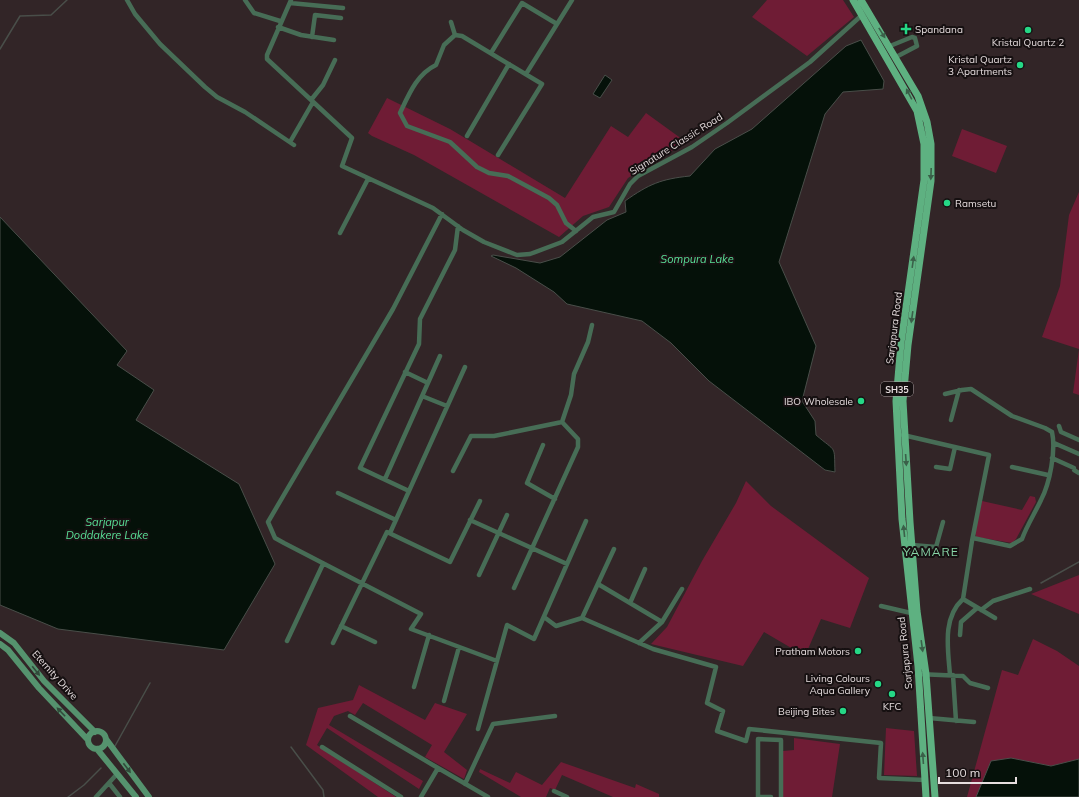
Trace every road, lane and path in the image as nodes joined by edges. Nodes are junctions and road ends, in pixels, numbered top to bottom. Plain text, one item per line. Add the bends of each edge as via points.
1 (128, 0) edge
2 (245, 0) edge
3 (572, 0) edge
4 (853, 0) edge
5 (862, 0) edge
6 (290, 1) edge
7 (343, 8) dead end
8 (862, 15) junction
9 (341, 18) dead end
10 (280, 21) junction
11 (451, 22) dead end
12 (557, 24) junction
13 (278, 27) junction
14 (455, 35) junction
15 (312, 37) junction
16 (334, 40) dead end
17 (890, 46) junction
18 (491, 53) junction
19 (896, 57) junction
20 (335, 60) dead end
21 (509, 64) junction
22 (901, 73) junction
23 (526, 74) junction
24 (312, 101) junction
25 (467, 136) dead end
26 (498, 155) dead end
27 (368, 179) junction
28 (442, 214) junction
29 (458, 226) junction
30 (576, 231) junction
31 (340, 233) dead end
32 (592, 326) dead end
33 (440, 356) dead end
34 (465, 367) dead end
35 (405, 372) junction
36 (428, 383) junction
37 (959, 390) junction
38 (945, 394) dead end
39 (422, 396) junction
40 (447, 406) junction
41 (951, 420) dead end
42 (562, 422) junction
43 (1059, 426) dead end
44 (900, 435) junction
45 (1079, 440) edge
46 (1054, 443) junction
47 (543, 445) dead end
48 (954, 447) junction
49 (1079, 454) edge
50 (1052, 458) junction
51 (936, 467) dead end
52 (1012, 467) dead end
53 (453, 471) dead end
54 (1079, 473) edge
55 (1048, 475) junction
56 (385, 479) junction
57 (409, 491) junction
58 (338, 493) dead end
59 (555, 499) junction
60 (480, 501) dead end
61 (507, 515) dead end
62 (396, 520) junction
63 (470, 520) junction
64 (586, 521) dead end
65 (942, 522) dead end
66 (390, 533) junction
67 (499, 533) junction
68 (972, 538) junction
69 (912, 545) junction
70 (532, 548) junction
71 (614, 549) dead end
72 (323, 564) junction
73 (567, 564) junction
74 (645, 569) dead end
75 (479, 575) dead end
76 (362, 584) junction
77 (598, 584) junction
78 (514, 588) dead end
79 (682, 589) dead end
80 (1030, 589) dead end
81 (963, 599) junction
82 (630, 603) junction
83 (881, 606) dead end
84 (979, 609) junction
85 (911, 613) junction
86 (544, 618) junction
87 (582, 618) junction
88 (995, 618) dead end
89 (662, 622) junction
90 (341, 626) junction
91 (0, 633) edge
92 (429, 635) junction
93 (960, 635) dead end
94 (287, 641) dead end
95 (375, 642) dead end
96 (333, 643) dead end
97 (639, 643) junction
98 (0, 644) edge
99 (459, 647) junction
100 (497, 661) junction
101 (918, 674) junction
102 (926, 674) junction
103 (951, 675) junction
104 (414, 687) dead end
105 (988, 688) dead end
106 (444, 701) dead end
107 (350, 716) dead end
108 (555, 716) dead end
109 (929, 718) junction
110 (956, 721) junction
111 (974, 722) dead end
112 (478, 728) dead end
113 (769, 731) junction
114 (95, 732) junction
115 (106, 739) junction
116 (769, 739) junction
117 (88, 740) junction
118 (322, 747) dead end
119 (97, 749) junction
120 (438, 768) junction
121 (117, 774) junction
122 (925, 780) junction
123 (109, 783) junction
124 (466, 784) junction
125 (554, 791) dead end
126 (96, 797) edge
127 (120, 797) edge
128 (136, 797) edge
129 (149, 797) edge
130 (401, 797) edge
131 (421, 797) edge
132 (488, 797) edge
133 (567, 797) edge
134 (772, 797) edge
135 (781, 797) edge
136 (926, 797) edge
137 (934, 797) edge

1 - 24 street via 135,14 160,44 205,87 292,143
2 - 10 street via 254,13
3 - 12 street
4 - 8 main road, Sarjapura Road / SH35
5 -> 17 main road, Sarjapura Road
6 - 7 street
6 - 10 street
8 - 22 main road, Sarjapura Road / SH35
8 - 30 street, Signature Classic Road via 810,62 727,123 692,147 638,176 630,184 614,212 592,217
9 - 15 street via 315,15
10 - 13 street
11 - 14 street
12 - 18 street via 522,3
12 - 23 street
13 - 15 street
13 - 24 street via 267,59
14 - 18 street via 462,36
14 - 30 street via 444,45 436,65 420,76 407,98 400,113 407,126 450,142 477,167 489,173 508,176 549,198 557,205 566,223
15 - 16 street
17 - 19 main road, Sarjapura Road
17 - 19 street via 915,38 917,46
18 - 21 street
19 - 22 main road, Sarjapura Road
20 - 24 street via 323,86
21 - 23 street
21 - 25 street
22 - 44 main road, Sarjapura Road / SH35 via 918,111 924,144 924,180 914,279 901,343 896,401
23 - 26 street via 542,84
24 - 27 street, Signature Classic Road via 352,138 342,166
27 - 28 street, Signature Classic Road
27 - 31 street
28 - 29 street, Signature Classic Road
28 - 72 street via 393,309 268,522 275,538
29 - 30 street, Signature Classic Road via 484,242 517,255 546,249 562,242
29 - 35 street via 455,250 420,319 419,344
32 - 42 street via 574,374 571,395
33 - 36 street
34 - 40 street
35 - 36 street
35 - 56 street via 360,468
36 - 39 street
37 - 38 street
37 - 41 street
37 - 46 street via 970,389 1012,416 1045,428 1052,432
39 - 40 street
39 - 56 street
40 - 57 street
42 - 53 street via 494,436 471,436
42 - 59 street via 578,439 578,447
43 - 45 street via 1061,432
44 - 48 street
44 -> 69 main road, Sarjapura Road
85 -> 44 main road, Sarjapura Road / SH35
46 - 49 street
46 - 50 street
47 - 59 street via 527,483
48 - 51 street via 950,469
48 - 68 street via 989,455
50 - 54 street
50 - 55 street
52 - 55 street
55 - 68 street via 1042,499 1027,524 1022,539 1010,546
56 - 57 street
57 - 62 street
58 - 62 street
59 - 70 street
60 - 63 street
61 - 67 street
62 - 66 street
63 - 66 street via 450,562
63 - 67 street
64 - 73 street
65 - 69 street via 936,547
66 - 76 street via 387,532
67 - 70 street
67 - 75 street
68 - 81 street
69 -> 102 main road, Sarjapura Road via 917,611
70 - 73 street
70 - 78 street
71 - 77 street
72 - 76 street
72 - 94 street
73 - 86 street
74 - 82 street
76 - 90 street
76 - 92 street via 421,614 411,629
77 - 82 street
77 - 87 street
79 - 89 street
80 - 84 street via 993,601
81 - 84 street
81 - 103 street via 956,606 949,621
82 - 89 street
83 - 85 street
84 - 88 street
84 - 93 street via 961,622
85 - 101 main road, Sarjapura Road / SH35
86 - 87 street via 556,626
86 - 100 street via 534,639 506,625
87 - 97 street
89 - 97 street
90 - 95 street
90 - 96 street
91 -> 114 street, Eternity Drive via 14,643 44,681
92 - 99 street
92 - 104 street
97 - 113 street via 716,667 707,703 723,711 717,731 746,741 749,729
117 -> 98 street, Eternity Drive
99 - 100 street
99 - 106 street
100 - 112 street
101 - 102 street
122 -> 101 main road, Sarjapura Road / SH35
102 - 103 street
102 - 109 main road, Sarjapura Road
103 - 105 street via 962,676 970,683
103 - 110 street
107 - 120 street
108 - 124 street via 493,724
109 - 110 street
109 - 137 main road, Sarjapura Road
110 - 111 street
113 - 116 street
113 - 122 street via 881,743 879,778
114 - 115 street, Eternity Drive via 101,732
114 - 117 street
115 - 119 street via 102,747
115 -> 129 street, Eternity Drive
116 - 134 street via 758,739 758,797
116 - 135 street via 781,740
117 - 119 street, Eternity Drive via 92,747
118 - 130 street
119 - 121 street, Eternity Drive
120 - 124 street
120 - 131 street
121 - 123 street
121 - 128 street, Eternity Drive
122 - 136 main road, Sarjapura Road / SH35
123 - 126 street
123 - 127 street
124 - 132 street
125 - 133 street

